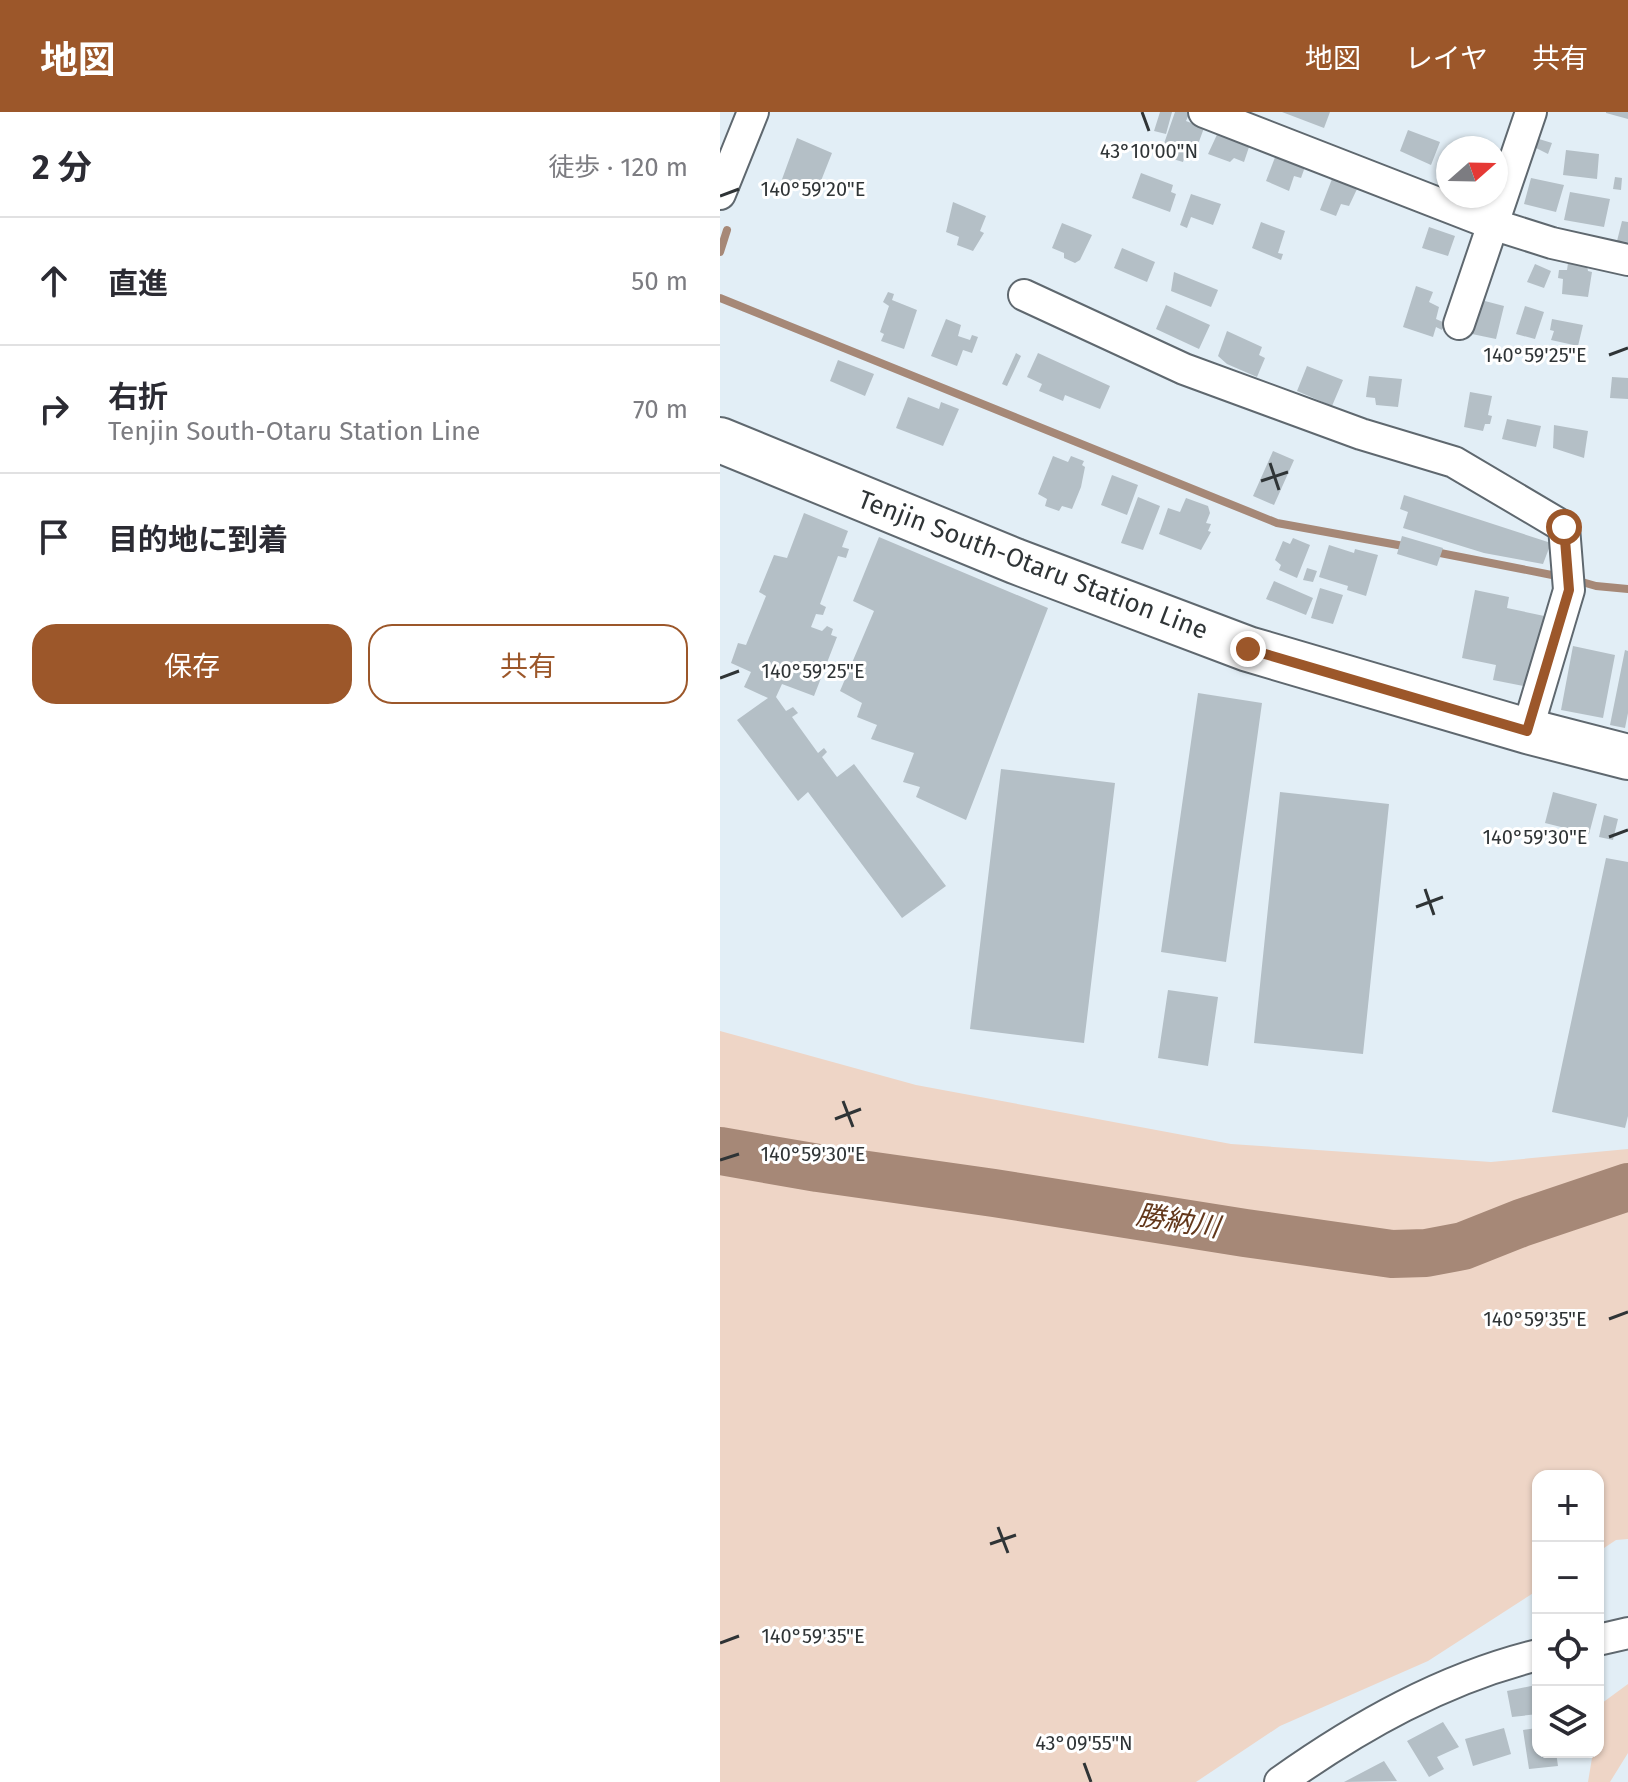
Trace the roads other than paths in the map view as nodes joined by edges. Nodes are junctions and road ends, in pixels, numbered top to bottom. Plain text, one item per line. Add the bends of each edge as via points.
1 (753, 112) edge
2 (1204, 112) edge
3 (1531, 112) edge
4 (720, 194) edge
5 (1492, 224) junction
6 (1628, 260) edge
7 (1024, 295) dead end
8 (1459, 324) dead end
9 (720, 440) edge
10 (1527, 731) junction
11 (1628, 757) edge
12 (1628, 1633) edge
13 (1604, 1639) edge
14 (1532, 1657) edge
15 (1280, 1782) edge

1 - 4 street
2 - 5 street
3 - 5 street
5 - 6 street
5 - 8 street
7 - 10 street via 1184,369 1454,462 1564,527 1569,590
9 - 10 main road, Tenjin South-Otaru Station Line via 1248,649
10 - 11 main road, Tenjin South-Otaru Station Line
12 - 13 street
14 - 15 street via 1425,1694

